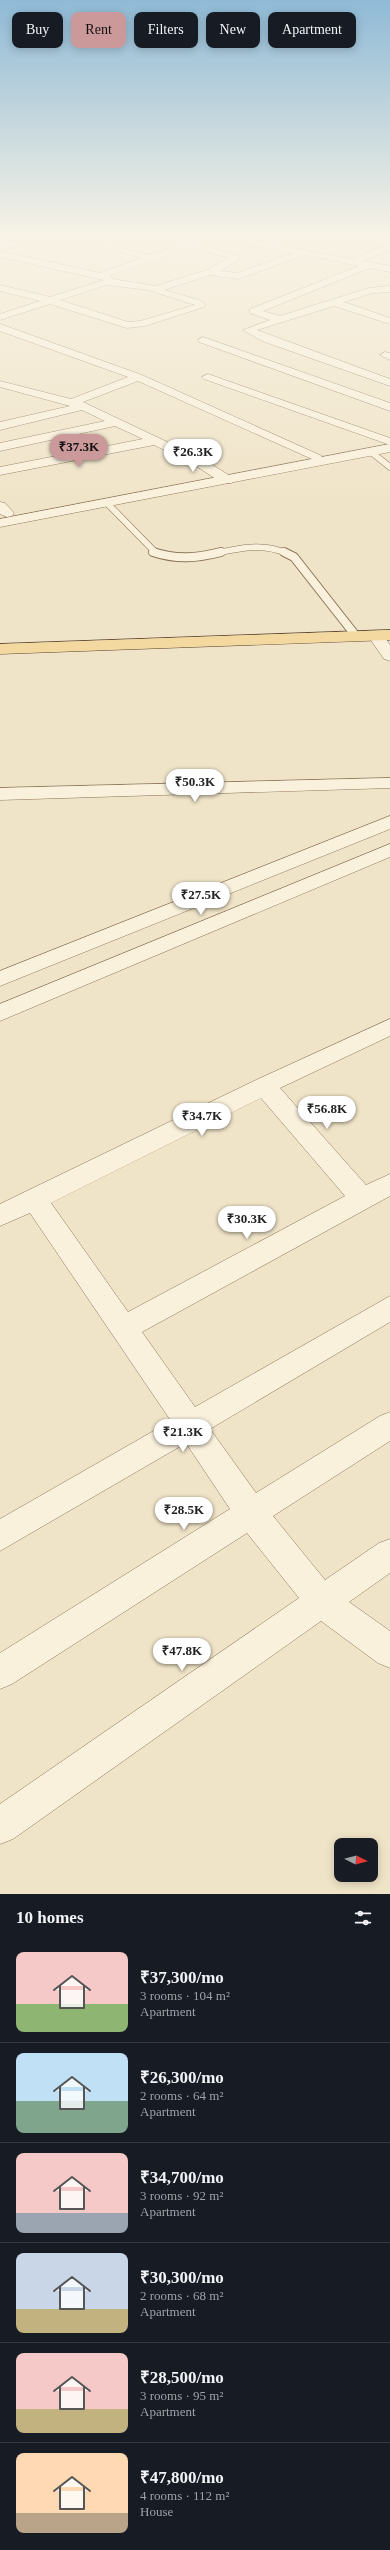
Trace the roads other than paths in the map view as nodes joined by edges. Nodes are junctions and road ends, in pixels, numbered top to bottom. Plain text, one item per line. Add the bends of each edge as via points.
1 (260, 325) edge
2 (0, 327) edge
3 (203, 340) dead end
4 (138, 377) junction
5 (208, 377) dead end
6 (390, 383) edge
7 (0, 384) edge
8 (20, 389) junction
9 (0, 394) edge
10 (71, 403) junction
11 (83, 406) junction
12 (390, 407) edge
13 (118, 422) junction
14 (0, 426) edge
15 (154, 441) junction
16 (390, 444) edge
17 (0, 447) edge
18 (371, 452) junction
19 (316, 456) junction
20 (390, 467) edge
21 (0, 471) edge
22 (223, 477) junction
23 (107, 503) junction
24 (2, 514) edge
25 (383, 635) edge
26 (356, 636) junction
27 (0, 649) edge
28 (390, 656) edge
29 (390, 783) edge
30 (0, 794) edge
31 (390, 822) edge
32 (390, 850) edge
33 (0, 980) edge
34 (0, 1013) edge
35 (390, 1027) edge
36 (264, 1086) junction
37 (390, 1184) edge
38 (34, 1199) junction
39 (363, 1199) junction
40 (0, 1216) edge
41 (390, 1308) edge
42 (122, 1329) junction
43 (390, 1425) edge
44 (190, 1426) junction
45 (252, 1514) junction
46 (0, 1536) edge
47 (390, 1554) edge
48 (322, 1602) junction
49 (390, 1651) edge
50 (0, 1672) edge
51 (0, 1826) edge

1 - 6 street via 250,329 249,332
2 - 4 street
3 - 12 street
4 - 10 street
4 - 19 street
5 - 16 street
7 - 8 street
8 - 9 street
8 - 10 street
10 - 11 street
11 - 13 street
11 - 14 street
13 - 15 street
13 - 17 street
15 - 21 street
15 - 22 street
16 - 18 street
16 - 19 street
18 - 20 lane
18 - 22 street
19 - 22 street
22 - 23 street
22 - 24 street
23 - 24 street
23 - 26 lane via 152,552 161,556 192,557 252,546 269,546 283,550 294,557
25 - 26 main road
25 - 28 street
26 - 27 main road
29 - 30 street
31 - 33 street
32 - 34 street
35 - 36 street
36 - 38 street
36 - 39 street
37 - 39 street
38 - 40 street
38 - 42 street
39 - 42 street
41 - 44 street
42 - 44 street
43 - 45 street
44 - 45 street
44 - 46 street
45 - 48 street
45 - 50 street
47 - 48 street
48 - 49 street
48 - 51 street

